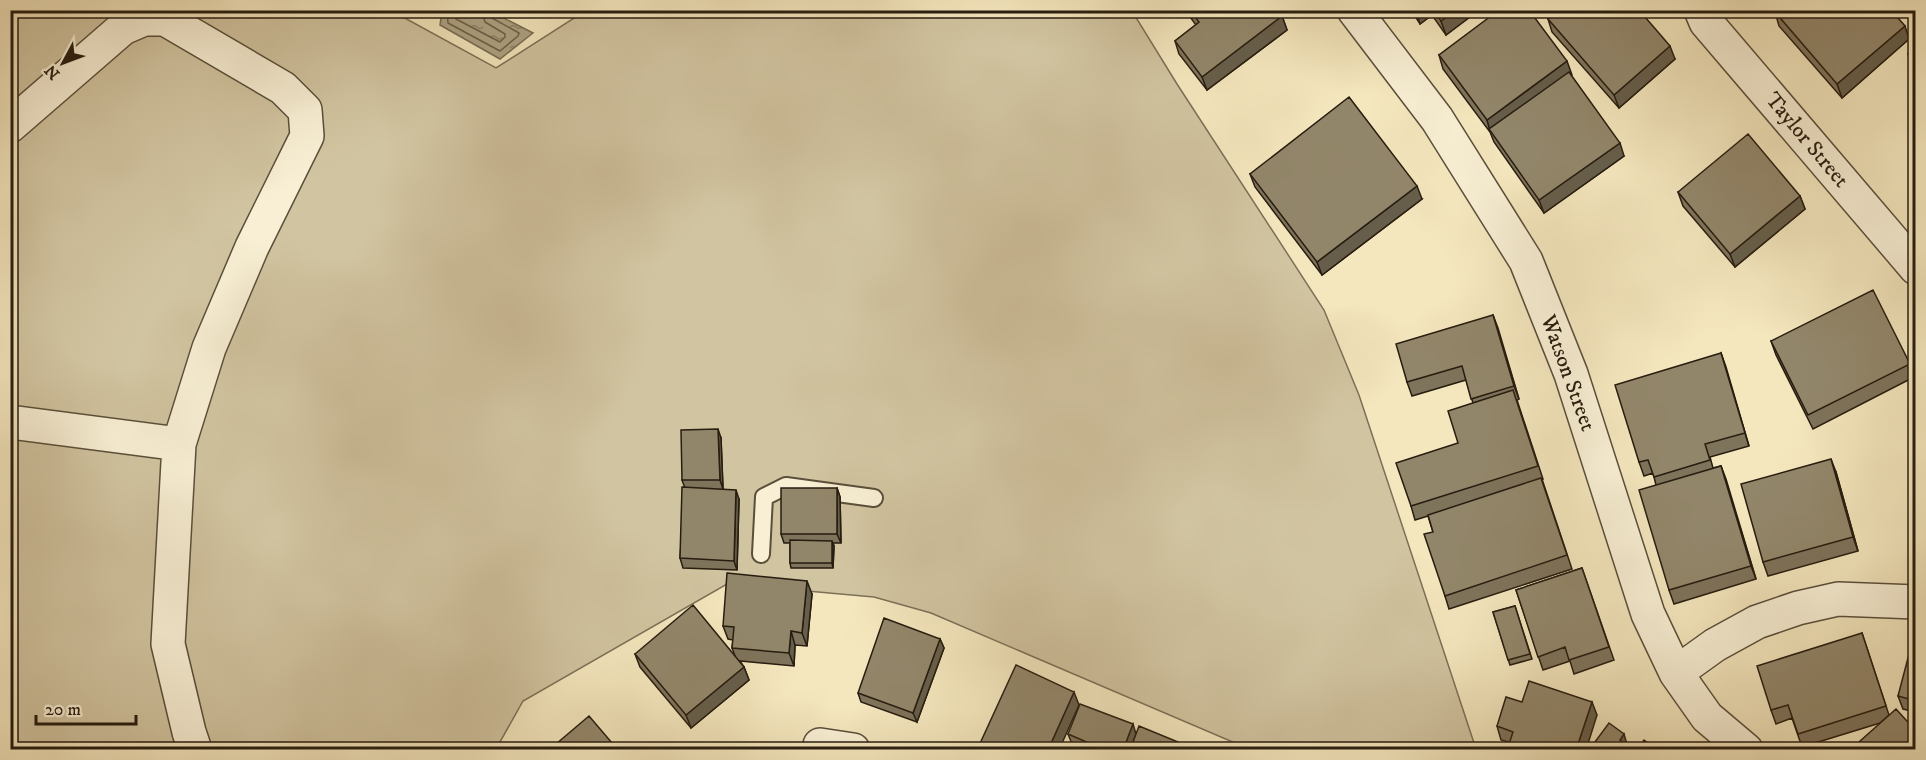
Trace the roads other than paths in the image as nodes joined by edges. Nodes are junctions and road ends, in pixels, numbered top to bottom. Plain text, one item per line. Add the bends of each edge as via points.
1 (1354, 10) edge
2 (1701, 10) edge
3 (10, 126) edge
4 (1916, 268) edge
5 (10, 422) edge
6 (179, 444) junction
7 (874, 498) dead end
8 (761, 554) dead end
9 (1916, 602) edge
10 (1676, 673) junction
11 (820, 745) dead end
12 (195, 750) edge
13 (853, 750) edge
14 (1746, 750) edge

1 - 10 street, Watson Street via 1437,120 1526,261 1571,374 1648,614
2 - 4 street, Taylor Street
3 - 6 street via 123,28 144,19 165,19 283,88 304,110 307,136 252,247 209,348
5 - 6 street
6 - 12 street via 168,644
7 - 8 lane via 786,486 764,497
9 - 10 street via 1838,599 1798,608 1757,622
10 - 14 street, Watson Street via 1707,717
11 - 13 street

